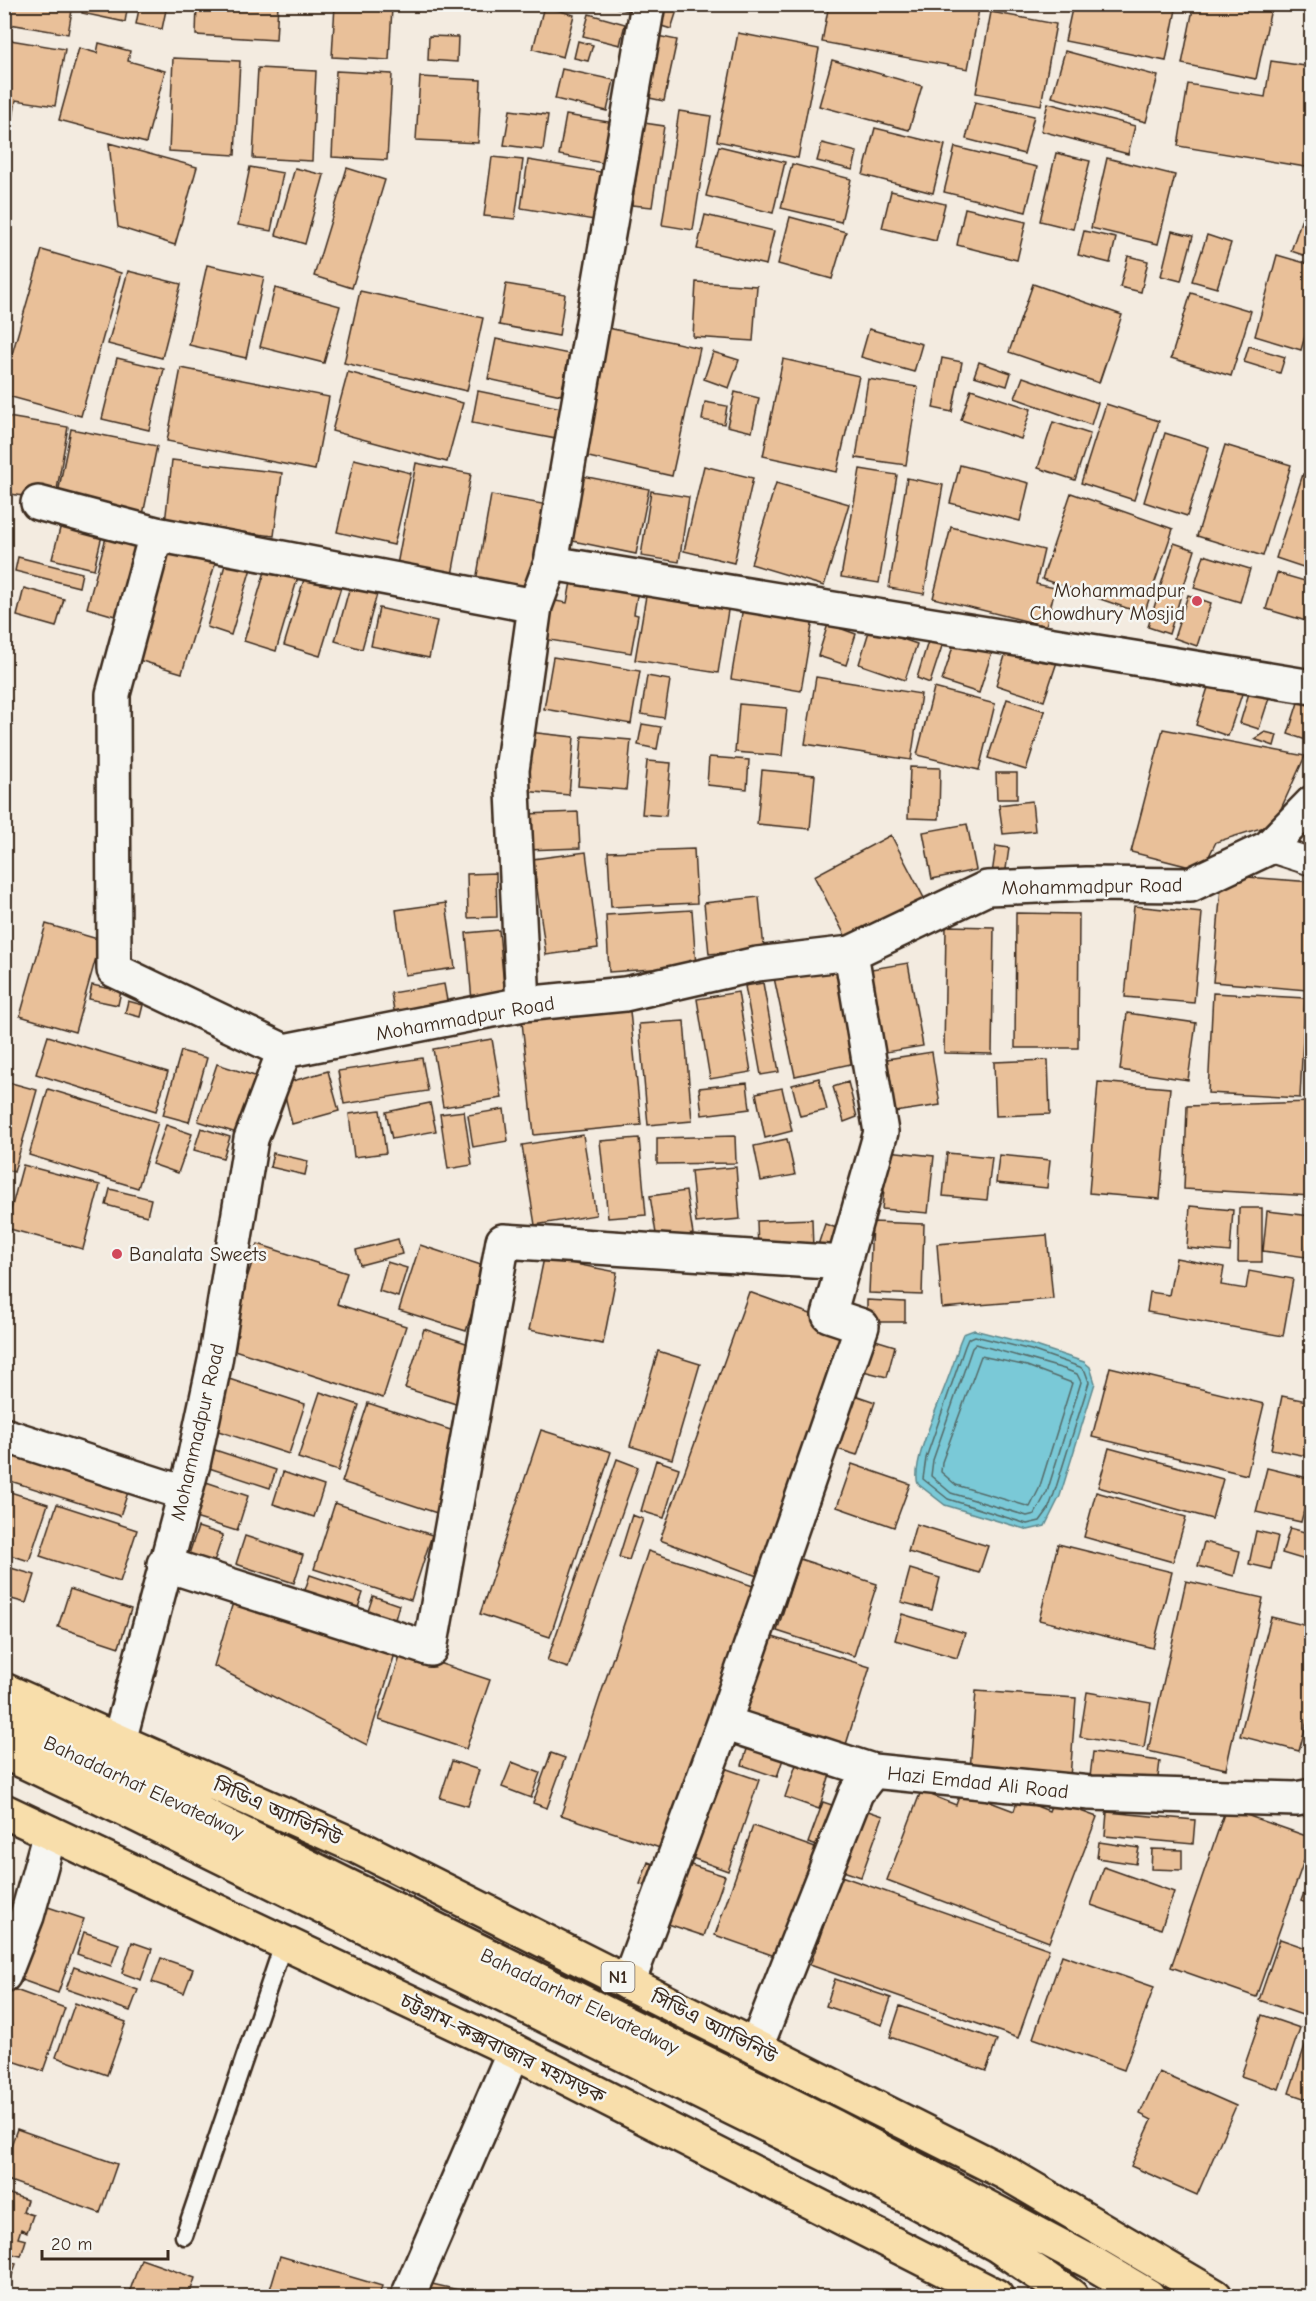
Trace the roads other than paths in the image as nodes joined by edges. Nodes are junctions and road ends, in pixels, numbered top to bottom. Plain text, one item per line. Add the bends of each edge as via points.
1 (648, 4) edge
2 (38, 503) dead end
3 (156, 534) junction
4 (551, 563) junction
5 (536, 606) junction
6 (1311, 687) edge
7 (1311, 802) edge
8 (1268, 849) junction
9 (1311, 862) edge
10 (850, 953) junction
11 (523, 1004) junction
12 (284, 1051) junction
13 (844, 1263) junction
14 (4, 1435) edge
15 (184, 1493) junction
16 (164, 1564) junction
17 (4, 1690) edge
18 (4, 1721) edge
19 (724, 1723) junction
20 (119, 1741) junction
21 (4, 1752) edge
22 (873, 1771) junction
23 (1311, 1796) edge
24 (4, 1811) edge
25 (50, 1833) junction
26 (284, 1942) junction
27 (4, 1975) edge
28 (628, 1983) junction
29 (756, 2047) junction
30 (514, 2051) junction
31 (184, 2235) dead end
32 (408, 2296) edge
33 (996, 2296) edge
34 (1071, 2296) edge
35 (1148, 2296) edge
36 (1215, 2296) edge

1 - 4 street
2 - 3 street
3 - 5 street
3 - 12 street via 113,694 114,970
4 - 5 street
4 - 6 street
5 - 11 street via 512,770
7 - 8 street, Mohammadpur Road
8 - 9 street
8 - 10 street, Mohammadpur Road via 1190,885 987,888
10 - 11 street, Mohammadpur Road via 756,964 625,994
10 - 13 street via 881,1132
11 - 12 street, Mohammadpur Road
12 - 15 street, Mohammadpur Road via 251,1139 215,1361
13 - 16 street via 503,1241 430,1649
13 - 19 street via 829,1315 862,1326
14 - 15 street
15 - 16 street, Mohammadpur Road
16 - 20 street, Mohammadpur Road
17 - 20 highway, সিডিএ অ্যাভিনিউ / N1
18 - 35 highway, Bahaddarhat Elevatedway via 125,1776 835,2127
19 - 22 street
19 - 28 street
20 - 28 highway, সিডিএ অ্যাভিনিউ / N1 via 358,1847
21 - 34 highway, Bahaddarhat Elevatedway via 846,2164 997,2246
22 - 23 street, Hazi Emdad Ali Road via 1090,1793 1296,1799
22 - 29 street, Hazi Emdad Ali Road via 856,1794
24 - 25 highway, চট্টগ্রাম-কক্সবাজার মহাসড়ক
25 - 26 highway, চট্টগ্রাম-কক্সবাজার মহাসড়ক
25 - 27 street via 27,1916
26 - 30 highway, চট্টগ্রাম-কক্সবাজার মহাসড়ক
26 - 31 lane
28 - 29 highway, সিডিএ অ্যাভিনিউ / N1
29 - 36 highway, সিডিএ অ্যাভিনিউ / N1 via 1006,2173
30 - 32 street
30 - 33 highway, চট্টগ্রাম-কক্সবাজার মহাসড়ক

